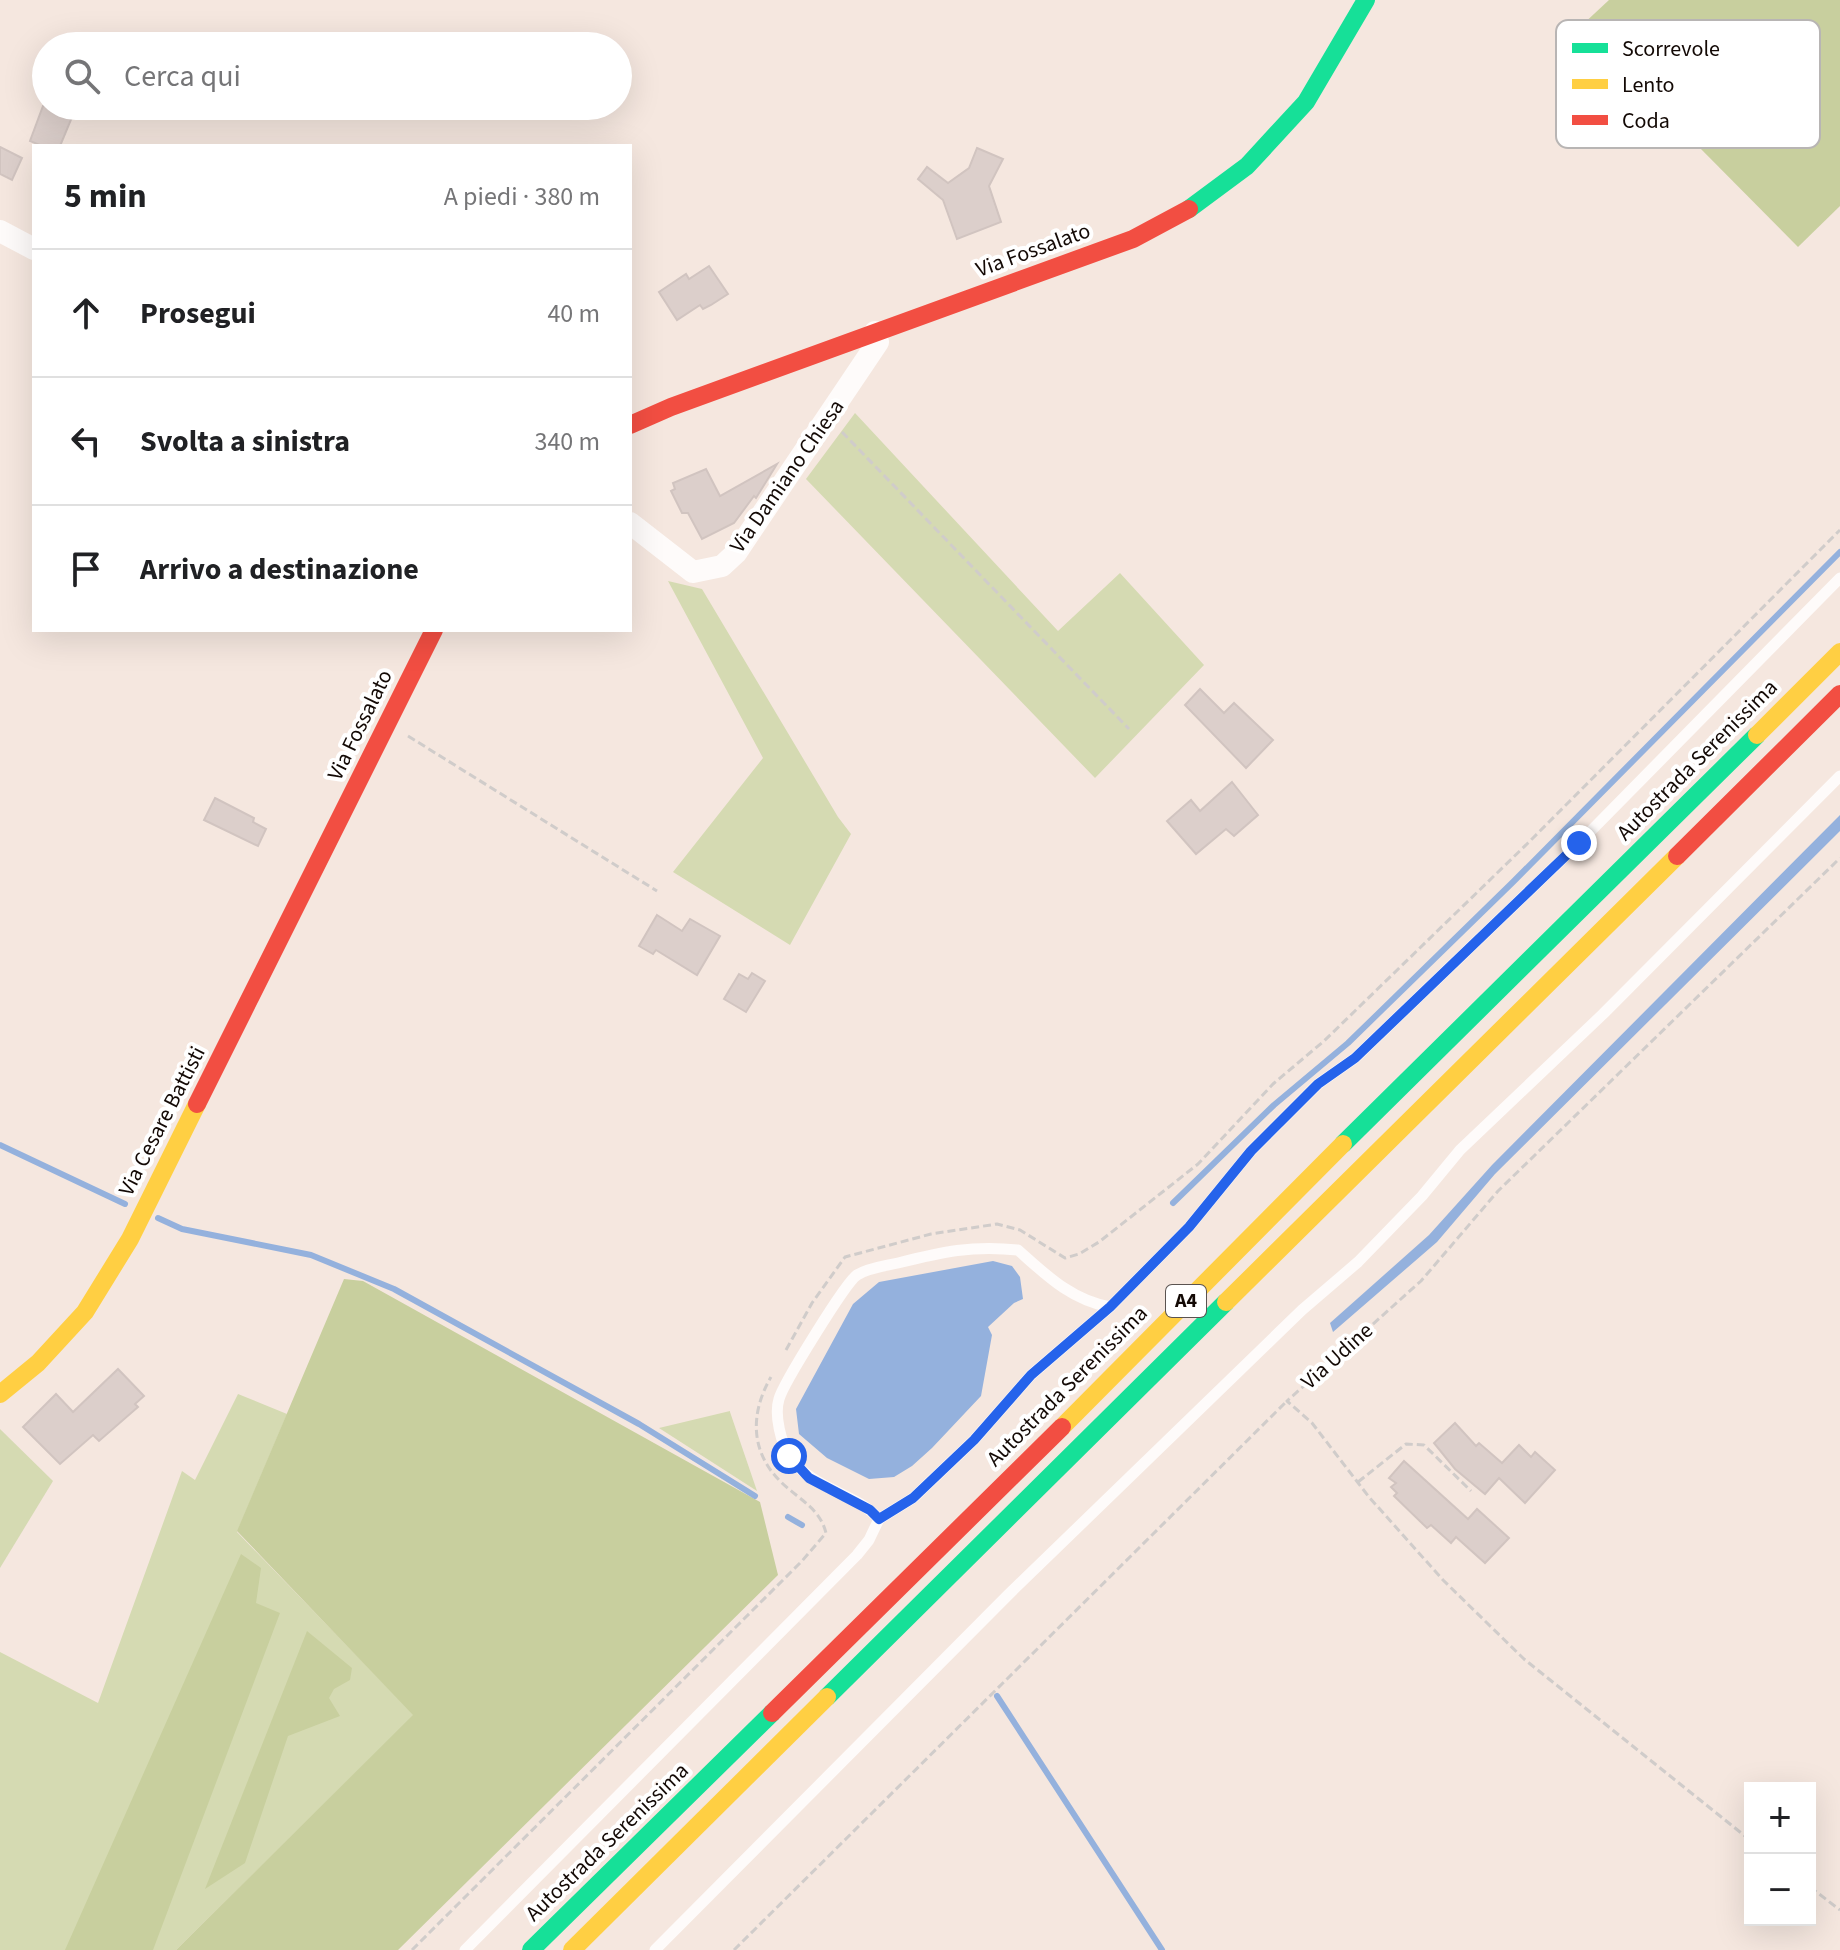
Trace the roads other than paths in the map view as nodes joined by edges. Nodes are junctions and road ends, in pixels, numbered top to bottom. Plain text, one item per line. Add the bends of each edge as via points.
1 (1366, 0) edge
2 (0, 231) edge
3 (32, 248) edge
4 (875, 332) junction
5 (632, 424) edge
6 (632, 525) edge
7 (1840, 578) edge
8 (433, 632) edge
9 (1840, 652) edge
10 (1840, 694) edge
11 (1840, 776) edge
12 (328, 842) joint
13 (1110, 1307) junction
14 (0, 1394) edge
15 (879, 1519) junction
16 (465, 1950) edge
17 (531, 1950) edge
18 (572, 1950) edge
19 (655, 1950) edge

1 - 4 main road, Via Fossalato via 1306,102 1247,166 1189,209 1133,239
2 - 3 street
4 - 5 main road, Via Fossalato
4 - 6 street, Via Damiano Chiesa via 878,342 749,537 722,566 693,572
7 - 13 lane via 1579,843 1355,1058 1318,1084
8 - 12 main road, Via Fossalato
9 - 17 main road, Autostrada Serenissima / A4
10 - 18 main road, A4
11 - 19 lane via 1460,1150 1358,1262 1009,1594
12 - 14 main road, Via Cesare Battisti via 130,1239 85,1312 38,1363
13 - 15 lane via 1031,1375 913,1498
13 - 15 lane via 1065,1291 1018,1250 957,1249 857,1275 842,1291 778,1399 779,1428 789,1456 809,1478
15 - 16 lane via 857,1555

